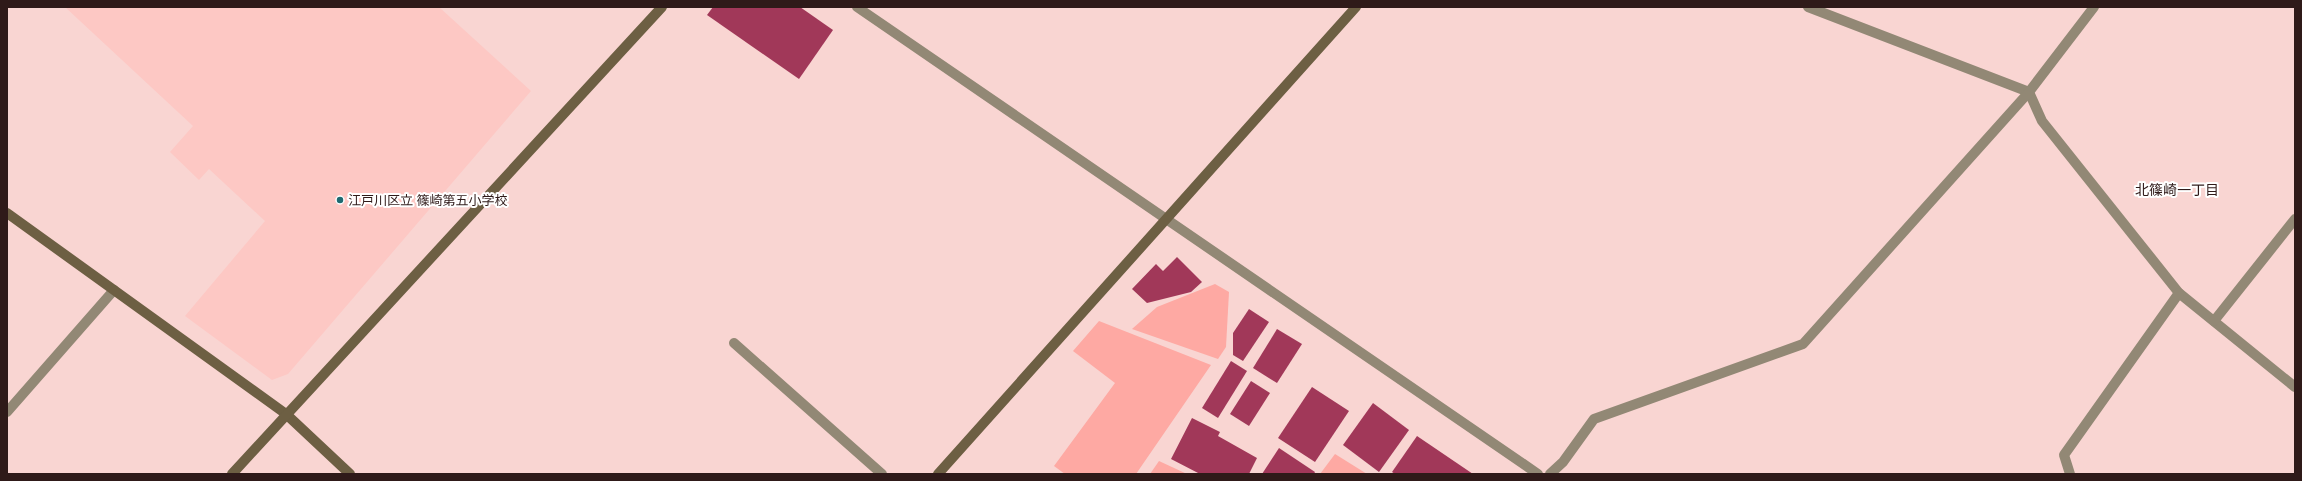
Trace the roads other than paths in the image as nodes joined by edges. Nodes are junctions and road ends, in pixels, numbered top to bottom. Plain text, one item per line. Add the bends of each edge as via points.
1 (662, 7) edge
2 (856, 7) edge
3 (1356, 7) edge
4 (1808, 7) edge
5 (2094, 7) edge
6 (2029, 92) junction
7 (7, 213) edge
8 (1168, 219) junction
9 (2295, 219) edge
10 (114, 290) junction
11 (2180, 293) junction
12 (2214, 321) junction
13 (734, 344) dead end
14 (2295, 388) edge
15 (7, 412) edge
16 (286, 414) junction
17 (232, 474) edge
18 (350, 474) edge
19 (882, 474) edge
20 (938, 474) edge
21 (1538, 474) edge
22 (1550, 474) edge
23 (2070, 474) edge

1 - 16 street
2 - 8 street
3 - 8 street
4 - 6 street
5 - 6 street
6 - 11 street via 2042,121
6 - 22 street via 1803,344 1594,420 1563,462
7 - 10 street
8 - 20 street
8 - 21 street
9 - 12 street
10 - 15 street
10 - 16 street
11 - 12 street
11 - 23 street via 2064,455
12 - 14 street
13 - 19 street
16 - 17 street
16 - 18 street

